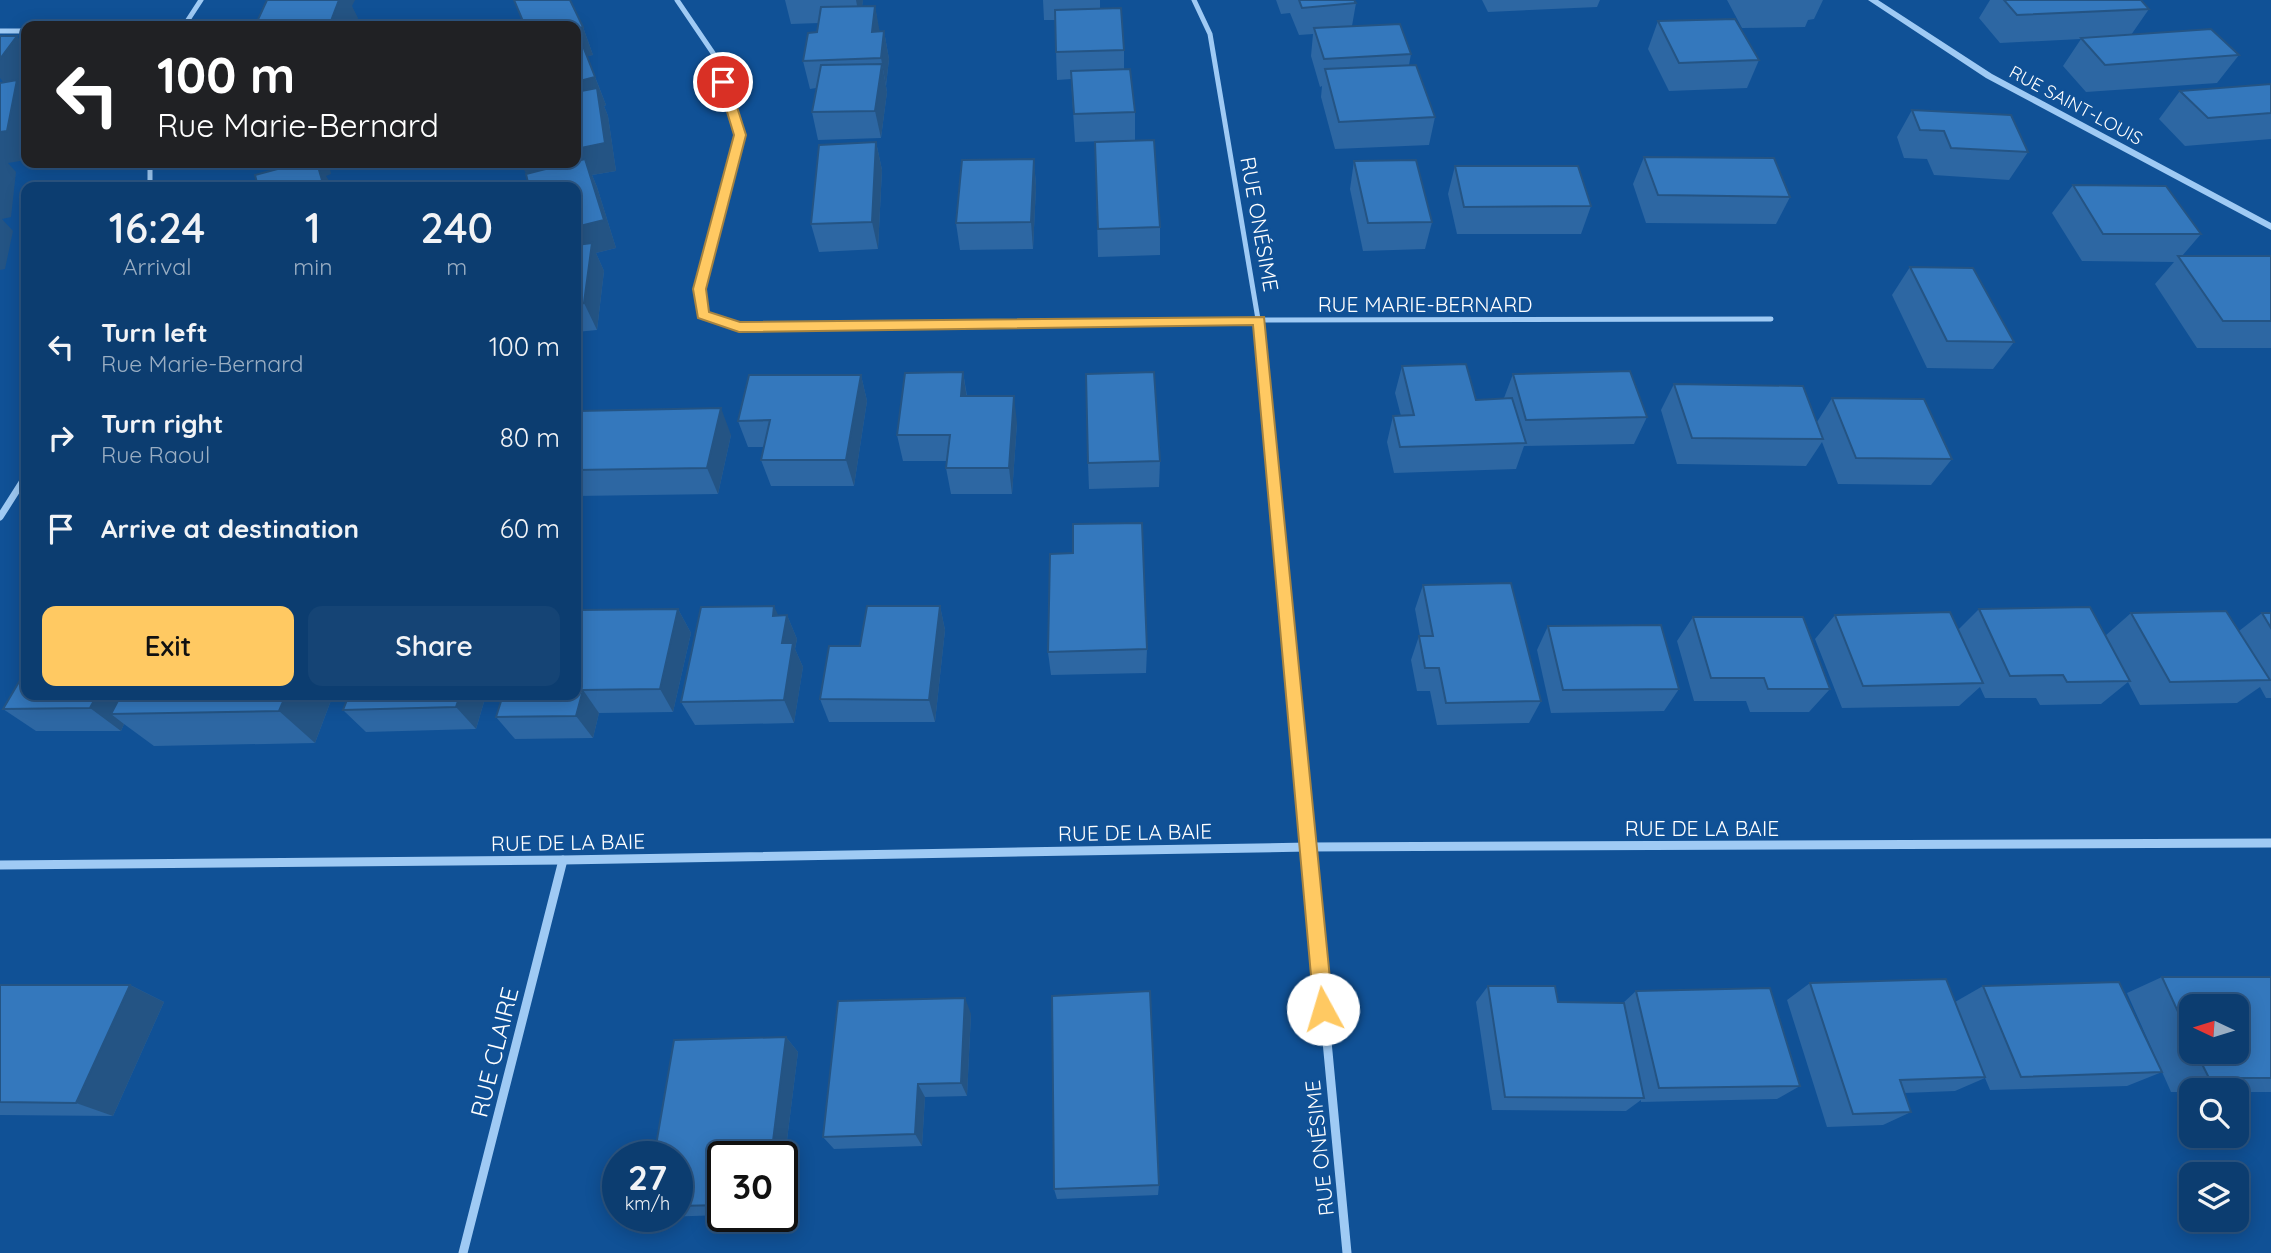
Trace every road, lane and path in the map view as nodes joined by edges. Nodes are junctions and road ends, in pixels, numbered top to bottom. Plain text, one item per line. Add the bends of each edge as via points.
1 (201, 0) edge
2 (677, 0) edge
3 (1194, 0) edge
4 (1872, 0) edge
5 (187, 21) edge
6 (0, 31) edge
7 (21, 31) edge
8 (2271, 227) edge
9 (1771, 319) dead end
10 (1259, 320) junction
11 (21, 484) edge
12 (0, 517) edge
13 (2271, 843) edge
14 (1308, 847) junction
15 (563, 860) junction
16 (0, 865) edge
17 (463, 1253) edge
18 (1347, 1253) edge

1 - 5 street
2 - 10 street, RUE MARIE-BERNARD via 715,55 740,135 700,289 703,314 739,327
3 - 10 street, RUE ONÉSIME via 1210,34
4 - 8 street, RUE SAINT-LOUIS via 1989,76
6 - 7 street
9 - 10 street, RUE MARIE-BERNARD
10 - 14 street, RUE ONÉSIME
11 - 12 street
13 - 14 street, RUE DE LA BAIE
14 - 15 street, RUE DE LA BAIE
14 - 18 street, RUE ONÉSIME
15 - 16 street, RUE DE LA BAIE
15 - 17 street, RUE CLAIRE

